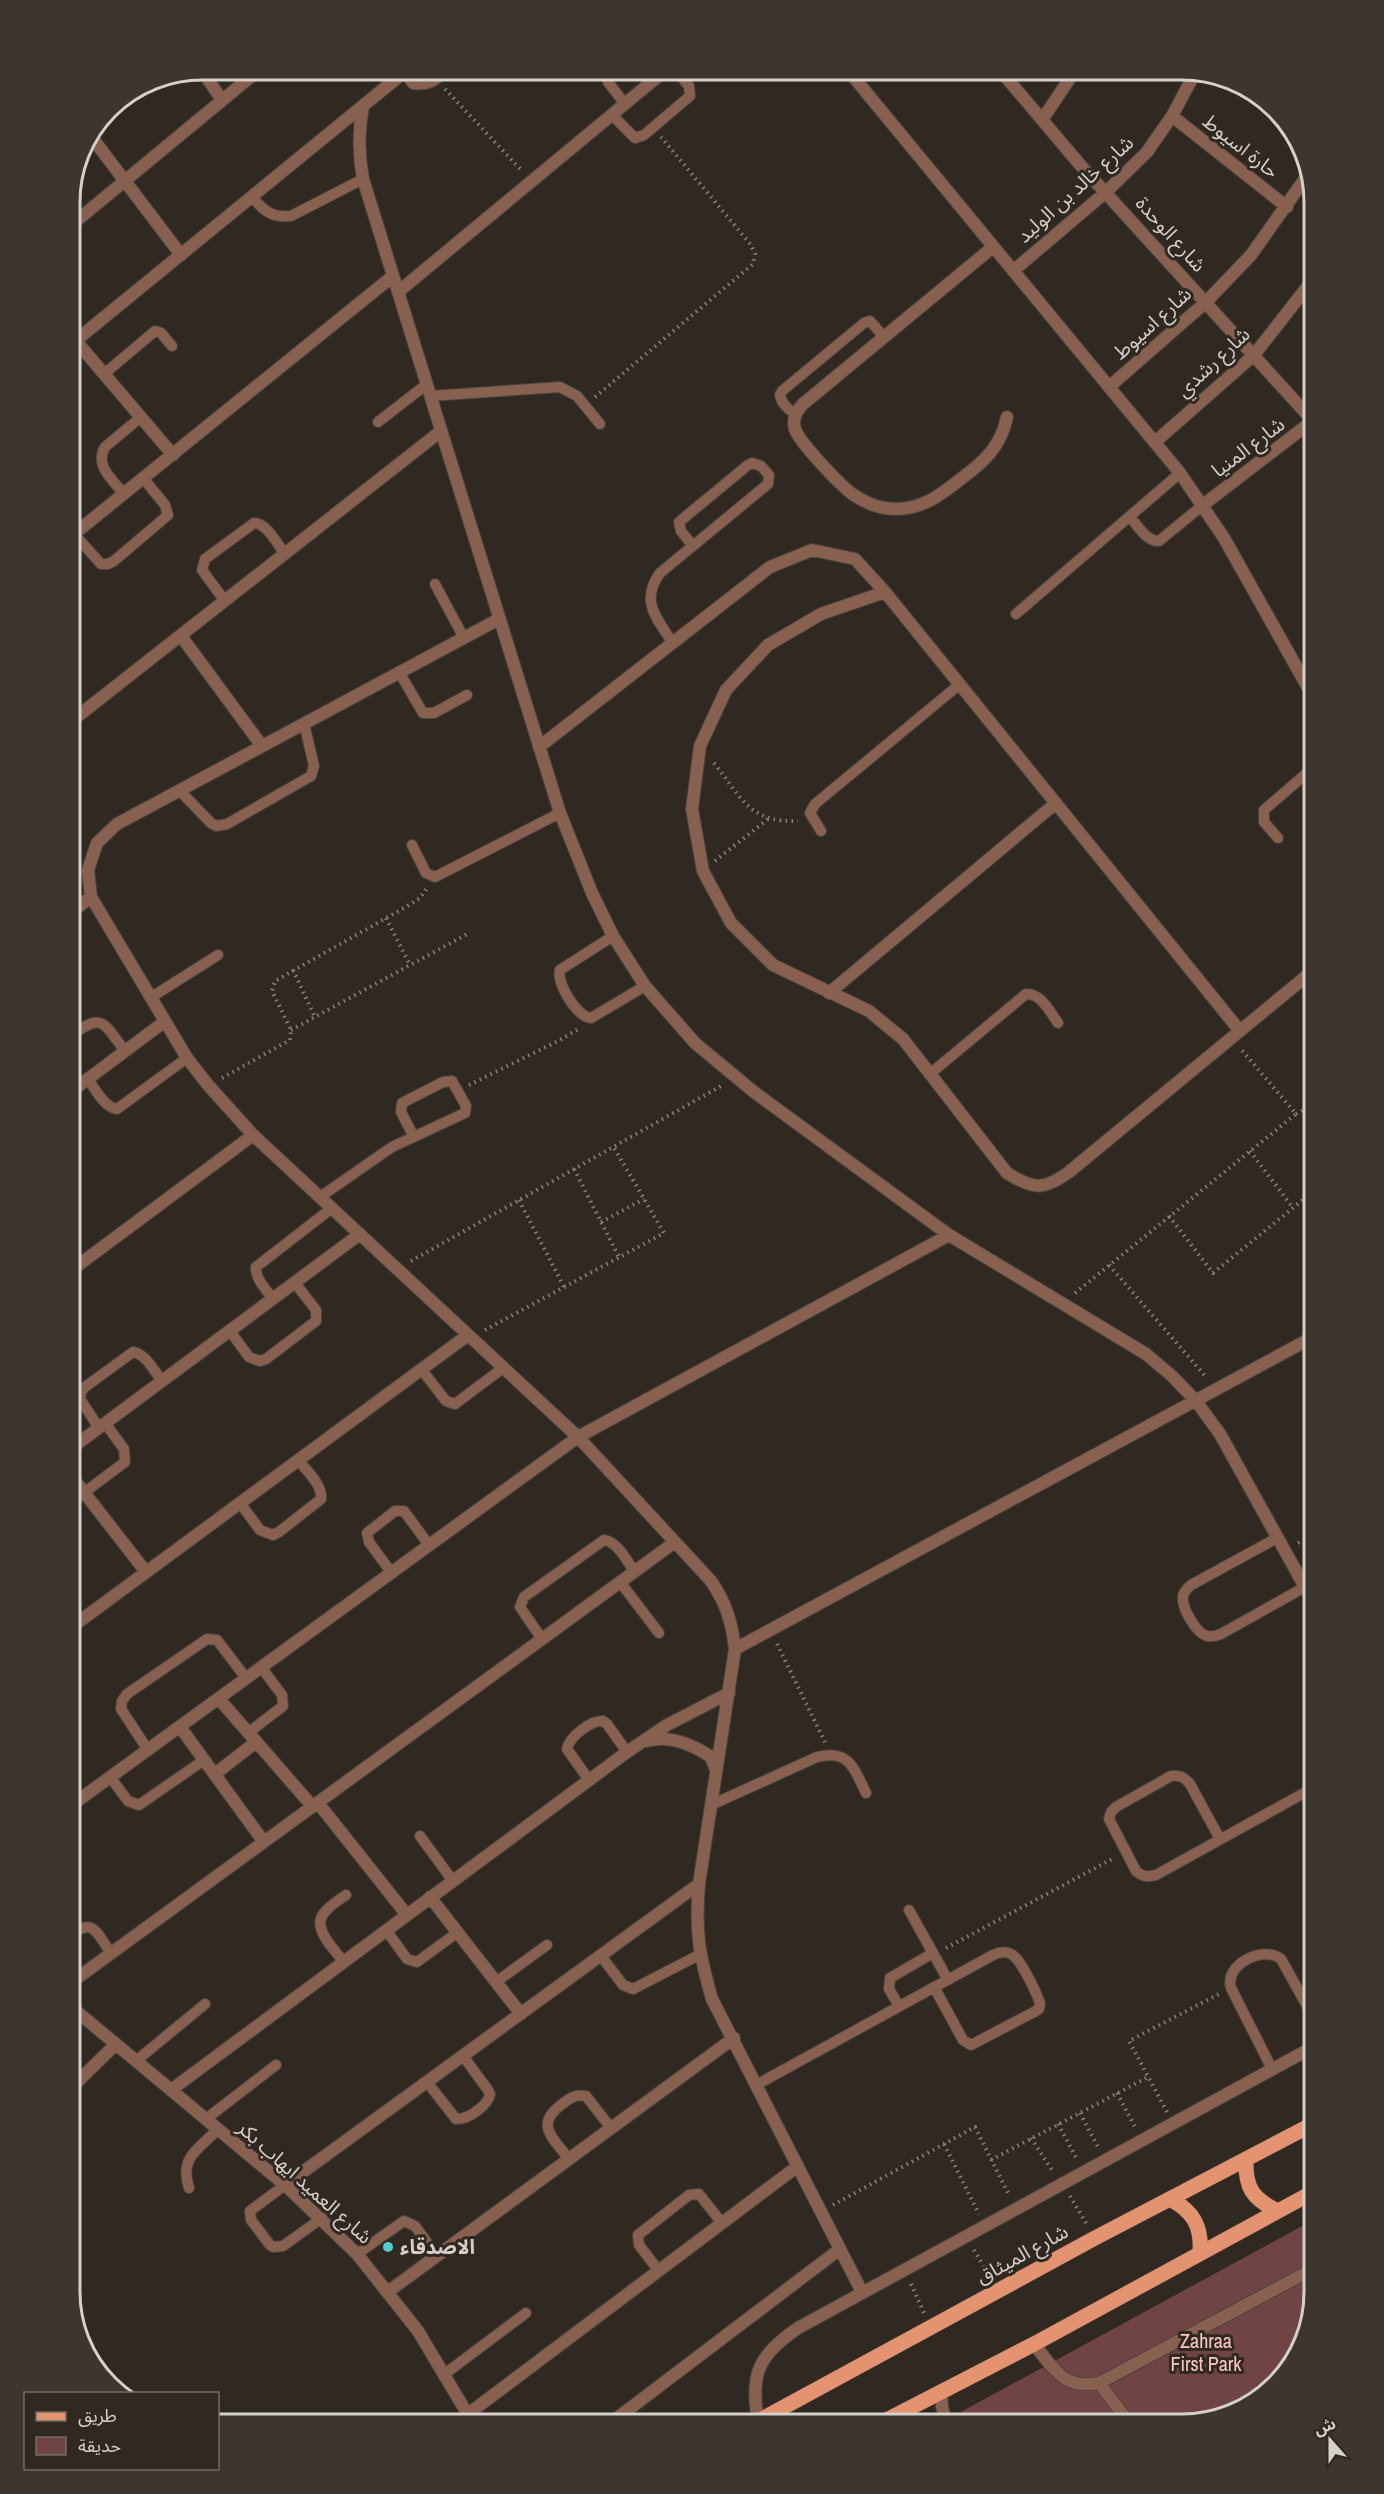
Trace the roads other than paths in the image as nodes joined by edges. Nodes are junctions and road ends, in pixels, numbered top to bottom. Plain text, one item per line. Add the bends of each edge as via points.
1 (208, 80) edge
2 (247, 80) edge
3 (395, 80) edge
4 (411, 80) edge
5 (436, 80) edge
6 (608, 80) edge
7 (654, 80) edge
8 (684, 80) edge
9 (856, 80) edge
10 (1008, 80) edge
11 (1069, 80) edge
12 (1191, 80) edge
13 (222, 100) junction
14 (625, 104) junction
15 (363, 106) junction
16 (612, 115) junction
17 (1172, 116) junction
18 (1042, 120) junction
19 (95, 142) edge
20 (363, 178) junction
21 (124, 182) junction
22 (1303, 183) edge
23 (1106, 192) junction
24 (252, 197) junction
25 (1287, 207) junction
26 (80, 218) edge
27 (993, 247) junction
28 (181, 255) junction
29 (1013, 271) junction
30 (393, 276) junction
31 (1304, 291) edge
32 (398, 292) junction
33 (1206, 302) junction
34 (80, 337) edge
35 (884, 337) junction
36 (172, 346) dead end
37 (80, 350) edge
38 (1254, 355) junction
39 (104, 374) junction
40 (1109, 387) junction
41 (428, 390) junction
42 (1304, 410) edge
43 (796, 413) junction
44 (141, 417) junction
45 (1007, 417) dead end
46 (378, 422) dead end
47 (600, 424) dead end
48 (1304, 429) edge
49 (441, 431) junction
50 (1155, 442) junction
51 (173, 454) junction
52 (1180, 474) junction
53 (144, 478) junction
54 (124, 494) junction
55 (1203, 505) junction
56 (1130, 517) junction
57 (80, 530) edge
58 (80, 544) edge
59 (693, 546) junction
60 (285, 554) junction
61 (435, 584) dead end
62 (885, 592) junction
63 (225, 601) junction
64 (1016, 614) dead end
65 (499, 619) junction
66 (181, 636) junction
67 (464, 638) junction
68 (672, 642) junction
69 (399, 672) junction
70 (1304, 680) edge
71 (960, 684) junction
72 (467, 695) dead end
73 (80, 714) edge
74 (304, 723) junction
75 (262, 746) junction
76 (539, 747) junction
77 (1304, 775) edge
78 (179, 790) junction
79 (1056, 803) junction
80 (560, 813) junction
81 (821, 831) dead end
82 (1278, 838) dead end
83 (412, 846) dead end
84 (91, 897) junction
85 (80, 906) edge
86 (613, 936) junction
87 (218, 955) dead end
88 (1304, 978) edge
89 (645, 986) junction
90 (829, 993) junction
91 (150, 998) junction
92 (164, 1022) junction
93 (1058, 1023) dead end
94 (80, 1029) edge
95 (1236, 1034) junction
96 (125, 1051) junction
97 (187, 1058) junction
98 (931, 1073) junction
99 (88, 1079) junction
100 (80, 1083) edge
101 (253, 1135) junction
102 (414, 1137) junction
103 (321, 1197) junction
104 (332, 1208) junction
105 (360, 1234) junction
106 (949, 1235) junction
107 (80, 1264) edge
108 (295, 1282) junction
109 (273, 1299) junction
110 (230, 1331) junction
111 (469, 1336) junction
112 (1304, 1342) edge
113 (503, 1368) junction
114 (421, 1369) junction
115 (162, 1381) junction
116 (1196, 1401) junction
117 (102, 1425) junction
118 (578, 1437) junction
119 (80, 1442) edge
120 (298, 1460) junction
121 (80, 1487) edge
122 (85, 1493) junction
123 (80, 1496) edge
124 (240, 1503) junction
125 (1277, 1538) junction
126 (675, 1542) junction
127 (429, 1545) junction
128 (634, 1571) junction
129 (147, 1572) junction
130 (391, 1572) junction
131 (620, 1582) junction
132 (1304, 1585) edge
133 (1304, 1588) edge
134 (80, 1621) edge
135 (659, 1633) dead end
136 (542, 1639) junction
137 (735, 1649) junction
138 (261, 1667) junction
139 (246, 1678) junction
140 (729, 1693) junction
141 (219, 1699) junction
142 (180, 1727) junction
143 (252, 1738) junction
144 (632, 1748) junction
145 (148, 1750) junction
146 (204, 1760) junction
147 (716, 1772) junction
148 (215, 1774) junction
149 (110, 1777) junction
150 (589, 1780) junction
151 (1304, 1792) edge
152 (866, 1793) dead end
153 (80, 1799) edge
154 (315, 1805) junction
155 (711, 1805) junction
156 (420, 1836) dead end
157 (1220, 1839) junction
158 (264, 1842) junction
159 (453, 1881) junction
160 (699, 1884) junction
161 (346, 1895) dead end
162 (430, 1897) junction
163 (909, 1910) dead end
164 (407, 1915) junction
165 (80, 1928) edge
166 (386, 1930) junction
167 (458, 1932) junction
168 (547, 1946) dead end
169 (111, 1953) junction
170 (933, 1954) junction
171 (699, 1955) junction
172 (601, 1956) junction
173 (344, 1962) junction
174 (80, 1976) edge
175 (948, 1980) junction
176 (496, 1982) junction
177 (934, 1987) junction
178 (1304, 2000) edge
179 (205, 2004) dead end
180 (899, 2006) junction
181 (80, 2014) edge
182 (521, 2014) junction
183 (734, 2038) junction
184 (116, 2044) junction
185 (1304, 2052) edge
186 (463, 2056) junction
187 (136, 2061) junction
188 (276, 2065) dead end
189 (1272, 2070) junction
190 (80, 2079) edge
191 (427, 2082) junction
192 (756, 2085) junction
193 (171, 2090) junction
194 (206, 2119) junction
195 (611, 2128) junction
196 (218, 2129) junction
197 (1304, 2129) edge
198 (569, 2159) junction
199 (1246, 2159) junction
200 (798, 2166) junction
201 (285, 2185) junction
202 (189, 2188) dead end
203 (1304, 2197) edge
204 (1170, 2199) junction
205 (1278, 2211) junction
206 (322, 2218) junction
207 (722, 2223) junction
208 (840, 2249) junction
209 (1200, 2253) junction
210 (357, 2254) junction
211 (437, 2256) junction
212 (659, 2271) junction
213 (1304, 2274) edge
214 (388, 2291) junction
215 (862, 2292) junction
216 (526, 2313) dead end
217 (1034, 2344) junction
218 (446, 2373) junction
219 (1099, 2383) junction
220 (941, 2391) junction
221 (468, 2414) edge
222 (477, 2414) edge
223 (622, 2414) edge
224 (754, 2414) edge
225 (772, 2414) edge
226 (898, 2414) edge
227 (944, 2414) edge
228 (1123, 2414) edge

1 - 13 street
2 - 13 street
3 - 15 street
4 - 5 lane via 421,86
6 - 14 lane
7 - 14 street
8 - 16 lane via 690,96 640,138 635,138
9 - 27 street
10 - 18 street, شارع الوحدة
11 - 18 street
12 - 17 street, شارع خالد بن الوليد
13 - 21 street
14 - 16 street
15 - 20 street via 358,130
15 - 24 street
16 - 32 street
17 - 23 street, شارع خالد بن الوليد via 1147,152
17 - 25 street, حارة اسيوط
18 - 23 street, شارع الوحدة
19 - 21 street
20 - 24 lane via 291,216 273,216
20 - 30 street
21 - 26 street
21 - 28 street
22 - 25 street, شارع اسيوط
23 - 29 street, شارع خالد بن الوليد
23 - 33 street, شارع الوحدة
24 - 28 street
25 - 33 street, شارع اسيوط via 1251,255
27 - 29 street
27 - 35 street
28 - 34 street
29 - 40 street
30 - 32 street
30 - 51 street
31 - 38 street, شارع رشدي
32 - 41 street
33 - 38 street, شارع الوحدة
33 - 40 street, شارع اسيوط
35 - 43 street
35 - 43 lane via 870,321 864,322 782,391 781,400
36 - 39 lane via 161,333 155,332
37 - 39 street
38 - 42 street, شارع الوحدة
38 - 50 street, شارع رشدي
39 - 44 street
40 - 50 street
41 - 46 lane
41 - 47 lane via 560,387 570,390
41 - 49 street
43 - 45 street via 797,434 839,483 855,497 875,506 896,509 936,498 982,463 999,442
44 - 51 street
44 - 54 lane via 101,454 103,468
48 - 55 street, شارع المنيا
49 - 60 street
49 - 65 street
50 - 52 street
51 - 53 street
52 - 55 street
52 - 56 lane
53 - 54 street
53 - 58 lane via 168,510 165,520 108,564 95,560
54 - 57 street
55 - 56 lane via 1159,541 1148,538
55 - 70 street
56 - 64 lane
59 - 59 lane via 681,531 680,522 748,465 761,466 769,475 768,484
59 - 68 lane via 652,584 652,611
60 - 63 street
60 - 63 lane via 264,527 254,523 205,559 202,570
61 - 67 lane
62 - 68 street via 855,559 812,550 770,567
62 - 71 street
62 - 90 street via 821,614 768,645 726,690 700,746 692,809 703,871 731,923 773,965
63 - 66 street
65 - 67 street
65 - 76 street
66 - 73 street
66 - 75 street
67 - 69 street
68 - 76 street
69 - 72 lane via 423,713 434,713
69 - 74 street
71 - 79 street
71 - 81 lane via 815,804 810,813
74 - 75 street
74 - 78 lane via 314,766 311,776 227,824 212,824
75 - 78 street
76 - 80 street
77 - 82 lane via 1264,810 1264,822
78 - 84 street via 117,824 97,843 88,870
79 - 90 street
79 - 95 street
80 - 83 lane via 439,876 430,877
80 - 86 street
84 - 85 street
84 - 91 street
86 - 89 street
86 - 89 lane via 560,970 558,976 579,1013 591,1018
87 - 91 lane
88 - 95 street
89 - 106 street via 695,1043 736,1077
90 - 98 street via 869,1011 903,1039
91 - 92 street
92 - 96 street
92 - 97 street
93 - 98 lane via 1038,997 1026,994
94 - 96 lane via 88,1023 103,1023
95 - 98 street via 1050,1185 1027,1186 1007,1173
96 - 99 street
97 - 99 lane via 117,1109 107,1104
97 - 101 street
99 - 100 street
101 - 103 street
101 - 107 street
102 - 102 lane via 465,1113 466,1106 452,1082 447,1080 402,1103 401,1112
102 - 103 lane via 392,1147
103 - 104 street
104 - 105 street
104 - 109 lane via 256,1267 258,1279
105 - 108 street
105 - 111 street
106 - 116 street via 1146,1354
106 - 118 street
108 - 109 street
108 - 110 lane via 316,1310 316,1321 266,1359 254,1361
109 - 110 street
110 - 115 street
111 - 113 street
111 - 114 street
112 - 116 street
113 - 114 lane via 455,1404 446,1401
113 - 118 street
114 - 120 street
115 - 117 street
115 - 117 lane via 144,1357 133,1352 93,1380 81,1392 80,1399
116 - 125 street via 1220,1434
116 - 137 street
117 - 119 street
117 - 122 lane via 124,1449 125,1462
118 - 126 street
118 - 127 street
120 - 124 street
120 - 124 lane via 319,1488 321,1499 279,1532 260,1530
121 - 122 street
122 - 123 lane
122 - 129 street
124 - 129 street
125 - 132 street
125 - 133 lane via 1185,1591 1182,1599 1198,1631 1205,1636 1221,1634
126 - 128 street
126 - 137 street via 724,1601
127 - 130 street
127 - 130 lane via 404,1511 395,1511 367,1533 369,1542
128 - 131 street
128 - 136 lane via 615,1545 604,1540 524,1597 520,1607
129 - 134 street
130 - 138 street
131 - 135 lane
131 - 136 street
136 - 154 street
137 - 140 street
138 - 139 street
138 - 143 lane via 282,1695 283,1706
139 - 141 street
139 - 145 lane via 217,1640 207,1639 127,1694 121,1709
140 - 144 street
140 - 147 street
141 - 142 street
141 - 143 street
142 - 145 street
142 - 146 street
143 - 148 street
143 - 154 street
144 - 147 street via 650,1740 677,1741 711,1757
144 - 150 street
144 - 150 lane via 598,1720 571,1739 567,1749
145 - 149 street
146 - 148 street
146 - 149 lane via 139,1805 128,1801
147 - 155 street
148 - 158 street
149 - 153 street
150 - 159 street
151 - 157 lane
152 - 155 lane via 854,1768 844,1758 831,1754
154 - 158 street
154 - 164 street
155 - 160 street
156 - 159 lane
157 - 157 lane via 1149,1877 1136,1871 1109,1819 1111,1812 1179,1775 1190,1784
158 - 169 street
159 - 162 street
160 - 171 street
160 - 172 street
161 - 173 lane via 320,1919 320,1928
162 - 164 street
162 - 167 street
163 - 170 lane
164 - 166 street
165 - 169 lane via 93,1928
166 - 167 lane via 407,1959 417,1962
166 - 173 street
167 - 176 street
168 - 176 lane
169 - 174 street
170 - 175 lane
170 - 180 lane via 890,1978 889,1989
171 - 172 lane via 633,1989 623,1985
171 - 183 street via 712,1999
172 - 182 street
173 - 193 street
175 - 177 lane
175 - 177 lane via 993,1955 1010,1953 1017,1958 1038,1998 1039,2009 972,2045 963,2040
176 - 182 street
177 - 180 lane
178 - 189 lane via 1275,1954 1260,1954 1238,1966 1230,1976 1231,1988
179 - 187 lane
180 - 192 lane
181 - 184 street, شارع العميد ايهاب بكر
182 - 186 street
183 - 192 street
183 - 195 street
184 - 187 street, شارع العميد ايهاب بكر
184 - 190 street
185 - 189 street
186 - 191 street
186 - 191 lane via 490,2094 480,2108 466,2118 456,2119
187 - 193 street, شارع العميد ايهاب بكر
188 - 194 lane
189 - 215 street
191 - 201 street
192 - 200 street
193 - 194 street, شارع العميد ايهاب بكر
194 - 196 street, شارع العميد ايهاب بكر
195 - 198 street
195 - 198 lane via 586,2096 579,2094 550,2112 549,2133
196 - 201 street, شارع العميد ايهاب بكر
196 - 202 lane via 188,2160 184,2174
197 - 199 main road, شارع الميثاق
198 - 211 street
199 - 204 main road, شارع الميثاق
199 - 205 main road via 1245,2176 1251,2192
200 - 207 street
200 - 208 street
201 - 206 street, شارع العميد ايهاب بكر
201 - 206 lane via 250,2211 251,2220 270,2245 279,2248
203 - 205 main road
204 - 209 main road via 1185,2207 1196,2220 1201,2236
204 - 225 main road, شارع الميثاق
205 - 209 main road
206 - 210 street, شارع العميد ايهاب بكر
207 - 212 street
207 - 212 lane via 699,2194 679,2202 638,2235 639,2245
208 - 215 street
208 - 223 street
209 - 217 main road
210 - 211 lane via 404,2221 415,2226
210 - 214 street, شارع العميد ايهاب بكر
211 - 214 street
212 - 222 street
213 - 219 street
214 - 218 street, شارع العميد ايهاب بكر
215 - 224 street via 774,2343 759,2367 753,2394
216 - 218 lane
217 - 219 street via 1071,2383
217 - 220 main road
218 - 221 street, شارع العميد ايهاب بكر
219 - 228 street
220 - 226 main road
220 - 227 street

